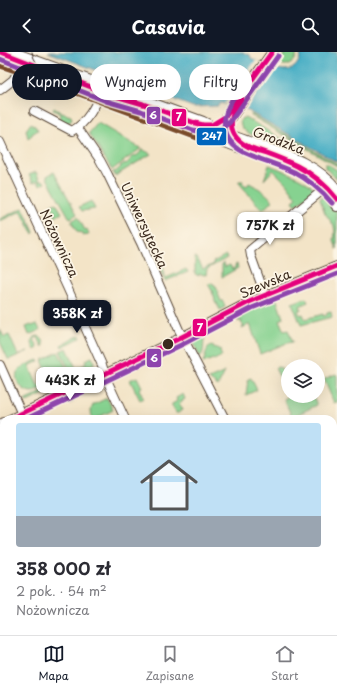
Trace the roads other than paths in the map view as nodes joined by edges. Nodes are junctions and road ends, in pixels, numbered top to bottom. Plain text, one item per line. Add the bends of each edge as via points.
1 (11, 52) edge
2 (268, 56) edge
3 (25, 58) edge
4 (0, 59) edge
5 (90, 85) edge
6 (0, 90) edge
7 (98, 100) edge
8 (143, 100) edge
9 (34, 111) dead end
10 (75, 130) junction
11 (216, 133) junction
12 (0, 142) edge
13 (324, 189) junction
14 (337, 190) edge
15 (337, 206) edge
16 (337, 266) edge
17 (265, 295) junction
18 (183, 336) junction
19 (0, 364) edge
20 (107, 373) junction
21 (22, 415) edge
22 (24, 415) edge
23 (124, 415) edge
24 (223, 415) edge

1 - 3 street
2 - 11 street
3 - 4 street
3 - 5 street, Grodzka via 52,66
3 - 6 street via 12,80
7 - 10 street
8 - 11 street, Grodzka via 203,122
9 - 10 street
10 - 18 street, Uniwersytecka via 100,160 108,175
11 - 13 street, Grodzka via 303,173
11 - 14 street, Grodzka via 302,162 326,177
12 - 20 street, Nożownicza
13 - 15 street, Grodzka
13 - 17 street via 250,250
16 - 17 street, Szewska
17 - 18 street, Szewska
18 - 20 street, Szewska
18 - 24 street, Uniwersytecka
19 - 21 street
20 - 22 street, Szewska
20 - 23 street, Nożownicza

